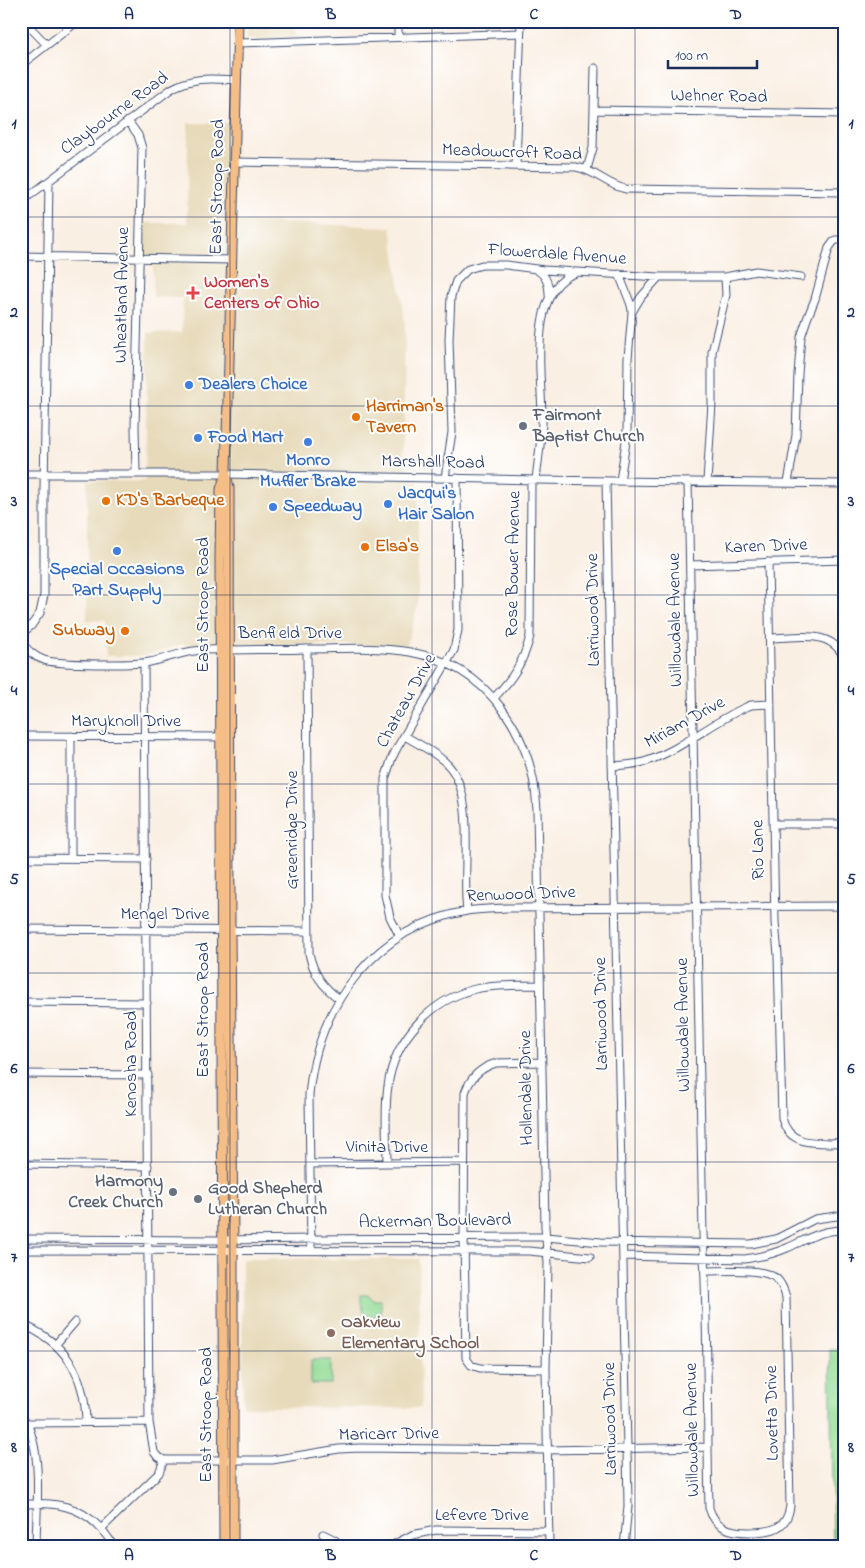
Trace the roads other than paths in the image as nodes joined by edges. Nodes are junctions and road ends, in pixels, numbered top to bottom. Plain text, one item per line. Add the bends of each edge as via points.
1 (24, 21) edge
2 (78, 21) edge
3 (238, 21) edge
4 (398, 21) edge
5 (521, 21) edge
6 (520, 33) junction
7 (398, 37) junction
8 (238, 42) junction
9 (47, 45) junction
10 (21, 65) edge
11 (595, 68) dead end
12 (237, 80) junction
13 (594, 110) junction
14 (844, 114) edge
15 (128, 122) junction
16 (235, 162) junction
17 (516, 166) junction
18 (586, 169) junction
19 (49, 182) junction
20 (844, 192) edge
21 (21, 202) edge
22 (844, 240) edge
23 (21, 256) edge
24 (48, 257) junction
25 (139, 258) junction
26 (232, 260) junction
27 (534, 268) junction
28 (582, 272) junction
29 (619, 274) junction
30 (659, 277) junction
31 (724, 277) junction
32 (801, 277) dead end
33 (550, 296) junction
34 (632, 312) junction
35 (136, 473) junction
36 (21, 474) edge
37 (45, 474) junction
38 (226, 474) junction
39 (445, 478) junction
40 (457, 478) junction
41 (534, 480) junction
42 (606, 481) junction
43 (620, 481) junction
44 (688, 482) junction
45 (707, 482) junction
46 (788, 484) junction
47 (844, 484) edge
48 (844, 560) edge
49 (768, 562) junction
50 (690, 565) junction
51 (21, 634) edge
52 (770, 638) junction
53 (21, 642) edge
54 (307, 649) junction
55 (225, 650) junction
56 (844, 659) edge
57 (144, 663) junction
58 (446, 664) junction
59 (494, 698) junction
60 (771, 704) junction
61 (21, 736) edge
62 (71, 736) junction
63 (404, 736) junction
64 (146, 737) junction
65 (230, 737) junction
66 (693, 737) junction
67 (220, 738) junction
68 (612, 766) junction
69 (773, 824) junction
70 (844, 824) edge
71 (21, 858) edge
72 (71, 858) junction
73 (146, 859) junction
74 (775, 906) junction
75 (844, 906) edge
76 (539, 908) junction
77 (615, 908) junction
78 (696, 908) junction
79 (467, 911) junction
80 (21, 930) edge
81 (146, 930) junction
82 (220, 930) junction
83 (230, 931) junction
84 (308, 931) junction
85 (400, 937) junction
86 (540, 985) junction
87 (339, 999) junction
88 (21, 1002) edge
89 (146, 1003) junction
90 (541, 1062) junction
91 (21, 1074) edge
92 (148, 1075) junction
93 (844, 1143) edge
94 (464, 1162) junction
95 (387, 1163) junction
96 (21, 1164) edge
97 (310, 1164) junction
98 (148, 1166) junction
99 (844, 1215) edge
100 (844, 1230) edge
101 (416, 1237) junction
102 (464, 1237) junction
103 (546, 1237) junction
104 (363, 1238) junction
105 (21, 1239) edge
106 (148, 1239) junction
107 (310, 1239) junction
108 (223, 1240) junction
109 (233, 1240) junction
110 (623, 1242) junction
111 (704, 1244) junction
112 (21, 1250) edge
113 (148, 1250) junction
114 (223, 1250) junction
115 (233, 1250) junction
116 (311, 1250) junction
117 (363, 1252) junction
118 (416, 1252) junction
119 (464, 1252) junction
120 (547, 1252) junction
121 (623, 1256) junction
122 (590, 1257) dead end
123 (705, 1258) junction
124 (706, 1271) junction
125 (75, 1322) dead end
126 (21, 1324) edge
127 (56, 1344) junction
128 (546, 1369) junction
129 (21, 1415) edge
130 (86, 1422) junction
131 (149, 1422) junction
132 (28, 1423) junction
133 (708, 1447) junction
134 (627, 1448) junction
135 (547, 1450) junction
136 (164, 1460) junction
137 (228, 1460) junction
138 (37, 1503) junction
139 (21, 1505) edge
140 (102, 1528) junction
141 (549, 1531) junction
142 (756, 1532) joint
143 (323, 1534) dead end
144 (36, 1547) edge
145 (114, 1547) edge
146 (224, 1547) edge
147 (233, 1547) edge
148 (342, 1547) edge
149 (389, 1547) edge
150 (549, 1547) edge
151 (624, 1547) edge

1 - 9 street
2 - 9 street
3 - 8 main road, East Stroop Road
4 - 7 street
5 - 6 street
6 - 7 street
6 - 17 street
7 - 8 street
8 - 12 main road, East Stroop Road
9 - 10 street
11 - 13 street
12 - 15 street, Claybourne Road via 184,82
12 - 16 main road, East Stroop Road
13 - 14 street, Wehner Road
13 - 18 street via 592,156
15 - 19 street, Claybourne Road
15 - 25 street, Wheatland Avenue via 138,135 142,148
16 - 17 street, Meadowcroft Road
16 - 26 main road, East Stroop Road
17 - 18 street, Meadowcroft Road
18 - 20 street, Meadowcroft Road via 616,186 635,190
19 - 21 street, Claybourne Road
19 - 24 street
22 - 46 street via 835,240 829,248 801,338 796,435
23 - 24 street
24 - 25 street
24 - 37 street
25 - 26 street
25 - 35 street, Wheatland Avenue
26 - 38 main road, East Stroop Road
27 - 28 street, Flowerdale Avenue
27 - 33 street via 545,278
27 - 39 street, Flowerdale Avenue via 482,265 468,269 456,281 449,319 452,432
28 - 29 street, Flowerdale Avenue
28 - 33 street, Rose Bower Avenue via 564,278
29 - 30 street, Flowerdale Avenue
29 - 34 street
30 - 31 street, Flowerdale Avenue
30 - 34 street
31 - 32 street, Flowerdale Avenue via 756,271
31 - 45 street via 726,296 712,352
33 - 41 street, Rose Bower Avenue via 540,339 542,423
34 - 43 street via 627,434
35 - 37 street, Marshall Road
35 - 38 street, Marshall Road
36 - 37 street, Marshall Road
37 - 51 street via 43,606 36,620
38 - 39 street, Marshall Road
38 - 55 main road, East Stroop Road via 229,488
39 - 40 street, Marshall Road
40 - 41 street, Marshall Road
40 - 58 street, Chateau Drive via 458,630 454,650
41 - 42 street, Marshall Road
41 - 59 street, Rose Bower Avenue via 530,636 517,671
42 - 43 street, Marshall Road
42 - 68 street, Larriwood Drive
43 - 44 street, Marshall Road
44 - 45 street, Marshall Road
44 - 50 street, Willowdale Avenue
45 - 46 street, Marshall Road
46 - 47 street, Marshall Road
48 - 49 street, Karen Drive
49 - 50 street, Karen Drive
49 - 52 street, Rio Lane
50 - 66 street, Willowdale Avenue
52 - 56 street via 826,639 837,646
52 - 60 street, Rio Lane
53 - 57 street, Benfield Drive via 38,658 54,662
54 - 55 street, Benfield Drive
54 - 58 street, Benfield Drive via 397,650
54 - 84 street, Greenridge Drive
55 - 57 street, Benfield Drive via 196,650
55 - 65 main road, East Stroop Road
55 - 67 main road, East Stroop Road
57 - 64 street, Kenosha Road
58 - 59 street, Hollendale Drive
58 - 63 street, Chateau Drive
59 - 76 street, Hollendale Drive via 519,735 534,779
60 - 66 street, Miriam Drive via 751,705
60 - 69 street, Rio Lane
61 - 62 street, Maryknoll Drive
62 - 64 street, Maryknoll Drive
62 - 72 street
63 - 79 street via 447,763 461,786 465,804
63 - 85 street, Chateau Drive via 392,758 384,789 385,895
64 - 67 street, Maryknoll Drive
64 - 73 street, Kenosha Road
65 - 67 street, Maryknoll Drive
65 - 83 main road, East Stroop Road
66 - 68 street, Miriam Drive via 661,756 630,765
66 - 78 street, Willowdale Avenue
67 - 82 main road, East Stroop Road
68 - 77 street, Larriwood Drive
69 - 70 street
69 - 74 street, Rio Lane
71 - 72 street
72 - 73 street
73 - 81 street, Kenosha Road
74 - 75 street, Renwood Drive
74 - 78 street, Renwood Drive
74 - 93 street, Rio Lane via 782,1118 786,1129 795,1138 808,1142
76 - 77 street, Renwood Drive
76 - 79 street, Renwood Drive
76 - 86 street, Hollendale Drive
77 - 78 street, Renwood Drive
77 - 110 street, Larriwood Drive
78 - 111 street, Willowdale Avenue
79 - 85 street, Renwood Drive via 436,920
80 - 81 street, Mengel Drive
81 - 82 street, Mengel Drive
81 - 89 street, Kenosha Road
82 - 83 street, Mengel Drive
82 - 108 main road, East Stroop Road
83 - 84 street, Mengel Drive
83 - 109 main road, East Stroop Road
84 - 87 street, Greenridge Drive via 308,953 314,973 323,986
85 - 87 street, Renwood Drive via 361,971
86 - 90 street, Hollendale Drive
86 - 95 street via 495,986 462,993 440,1004 414,1028 399,1050 389,1080
87 - 97 street, Renwood Drive via 322,1034 312,1069
88 - 89 street
89 - 92 street, Kenosha Road
90 - 94 street via 496,1063 482,1069 471,1080 464,1100
90 - 103 street, Hollendale Drive
91 - 92 street
92 - 98 street, Kenosha Road
94 - 95 street, Vinita Drive
94 - 102 street
95 - 97 street, Vinita Drive
96 - 98 street
97 - 107 street, Renwood Drive
98 - 106 street, Kenosha Road
99 - 111 street, Ackerman Boulevard via 815,1219 766,1242
100 - 123 street via 819,1232 762,1257
101 - 102 street, Ackerman Boulevard
101 - 104 street, Ackerman Boulevard
101 - 118 street
102 - 103 street, Ackerman Boulevard
102 - 119 street
103 - 110 street, Ackerman Boulevard
103 - 120 street, Hollendale Drive
104 - 107 street, Ackerman Boulevard
104 - 117 street
105 - 106 street, Ackerman Boulevard
106 - 108 street, Ackerman Boulevard
106 - 113 street, Kenosha Road
107 - 109 street, Ackerman Boulevard
107 - 116 street, Renwood Drive
108 - 109 street, Ackerman Boulevard
108 - 114 main road, East Stroop Road
109 - 115 main road, East Stroop Road
110 - 111 street, Ackerman Boulevard
110 - 121 street, Larriwood Drive
111 - 123 street, Willowdale Avenue
112 - 113 street, Ackerman Boulevard
113 - 114 street, Ackerman Boulevard
113 - 131 street, Kenosha Road
114 - 115 street, Ackerman Boulevard
114 - 137 main road, East Stroop Road
115 - 116 street, Ackerman Boulevard
115 - 137 main road, East Stroop Road
116 - 117 street, Ackerman Boulevard
117 - 118 street, Ackerman Boulevard
118 - 119 street, Ackerman Boulevard
119 - 120 street, Ackerman Boulevard
119 - 128 street via 468,1362 476,1368
120 - 122 street, Ackerman Boulevard
120 - 128 street, Hollendale Drive
121 - 123 street
121 - 134 street, Larriwood Drive
123 - 124 street, Willowdale Avenue
124 - 133 street, Willowdale Avenue
124 - 142 street, Lovetta Drive via 758,1272 772,1276 782,1285 786,1297 790,1506 788,1516 779,1527
125 - 127 street
126 - 127 street
127 - 130 street via 78,1376 85,1399
128 - 135 street, Hollendale Drive
129 - 132 street
130 - 131 street
130 - 132 street
131 - 136 street, Kenosha Road via 154,1452
132 - 138 street via 34,1440
133 - 134 street, Maricarr Drive
133 - 142 street, Willowdale Avenue via 709,1508 714,1520 731,1531
134 - 135 street, Maricarr Drive
134 - 151 street, Larriwood Drive via 628,1506
135 - 137 street, Maricarr Drive via 360,1448 272,1460
135 - 141 street, Hollendale Drive
136 - 137 street, Maricarr Drive
136 - 140 street via 159,1473
137 - 146 main road, East Stroop Road
137 - 147 main road, East Stroop Road
138 - 139 street
138 - 140 street via 72,1509
138 - 144 street
140 - 145 street
141 - 149 street, Lefevre Drive via 436,1530 412,1536
141 - 150 street, Hollendale Drive
143 - 148 street

